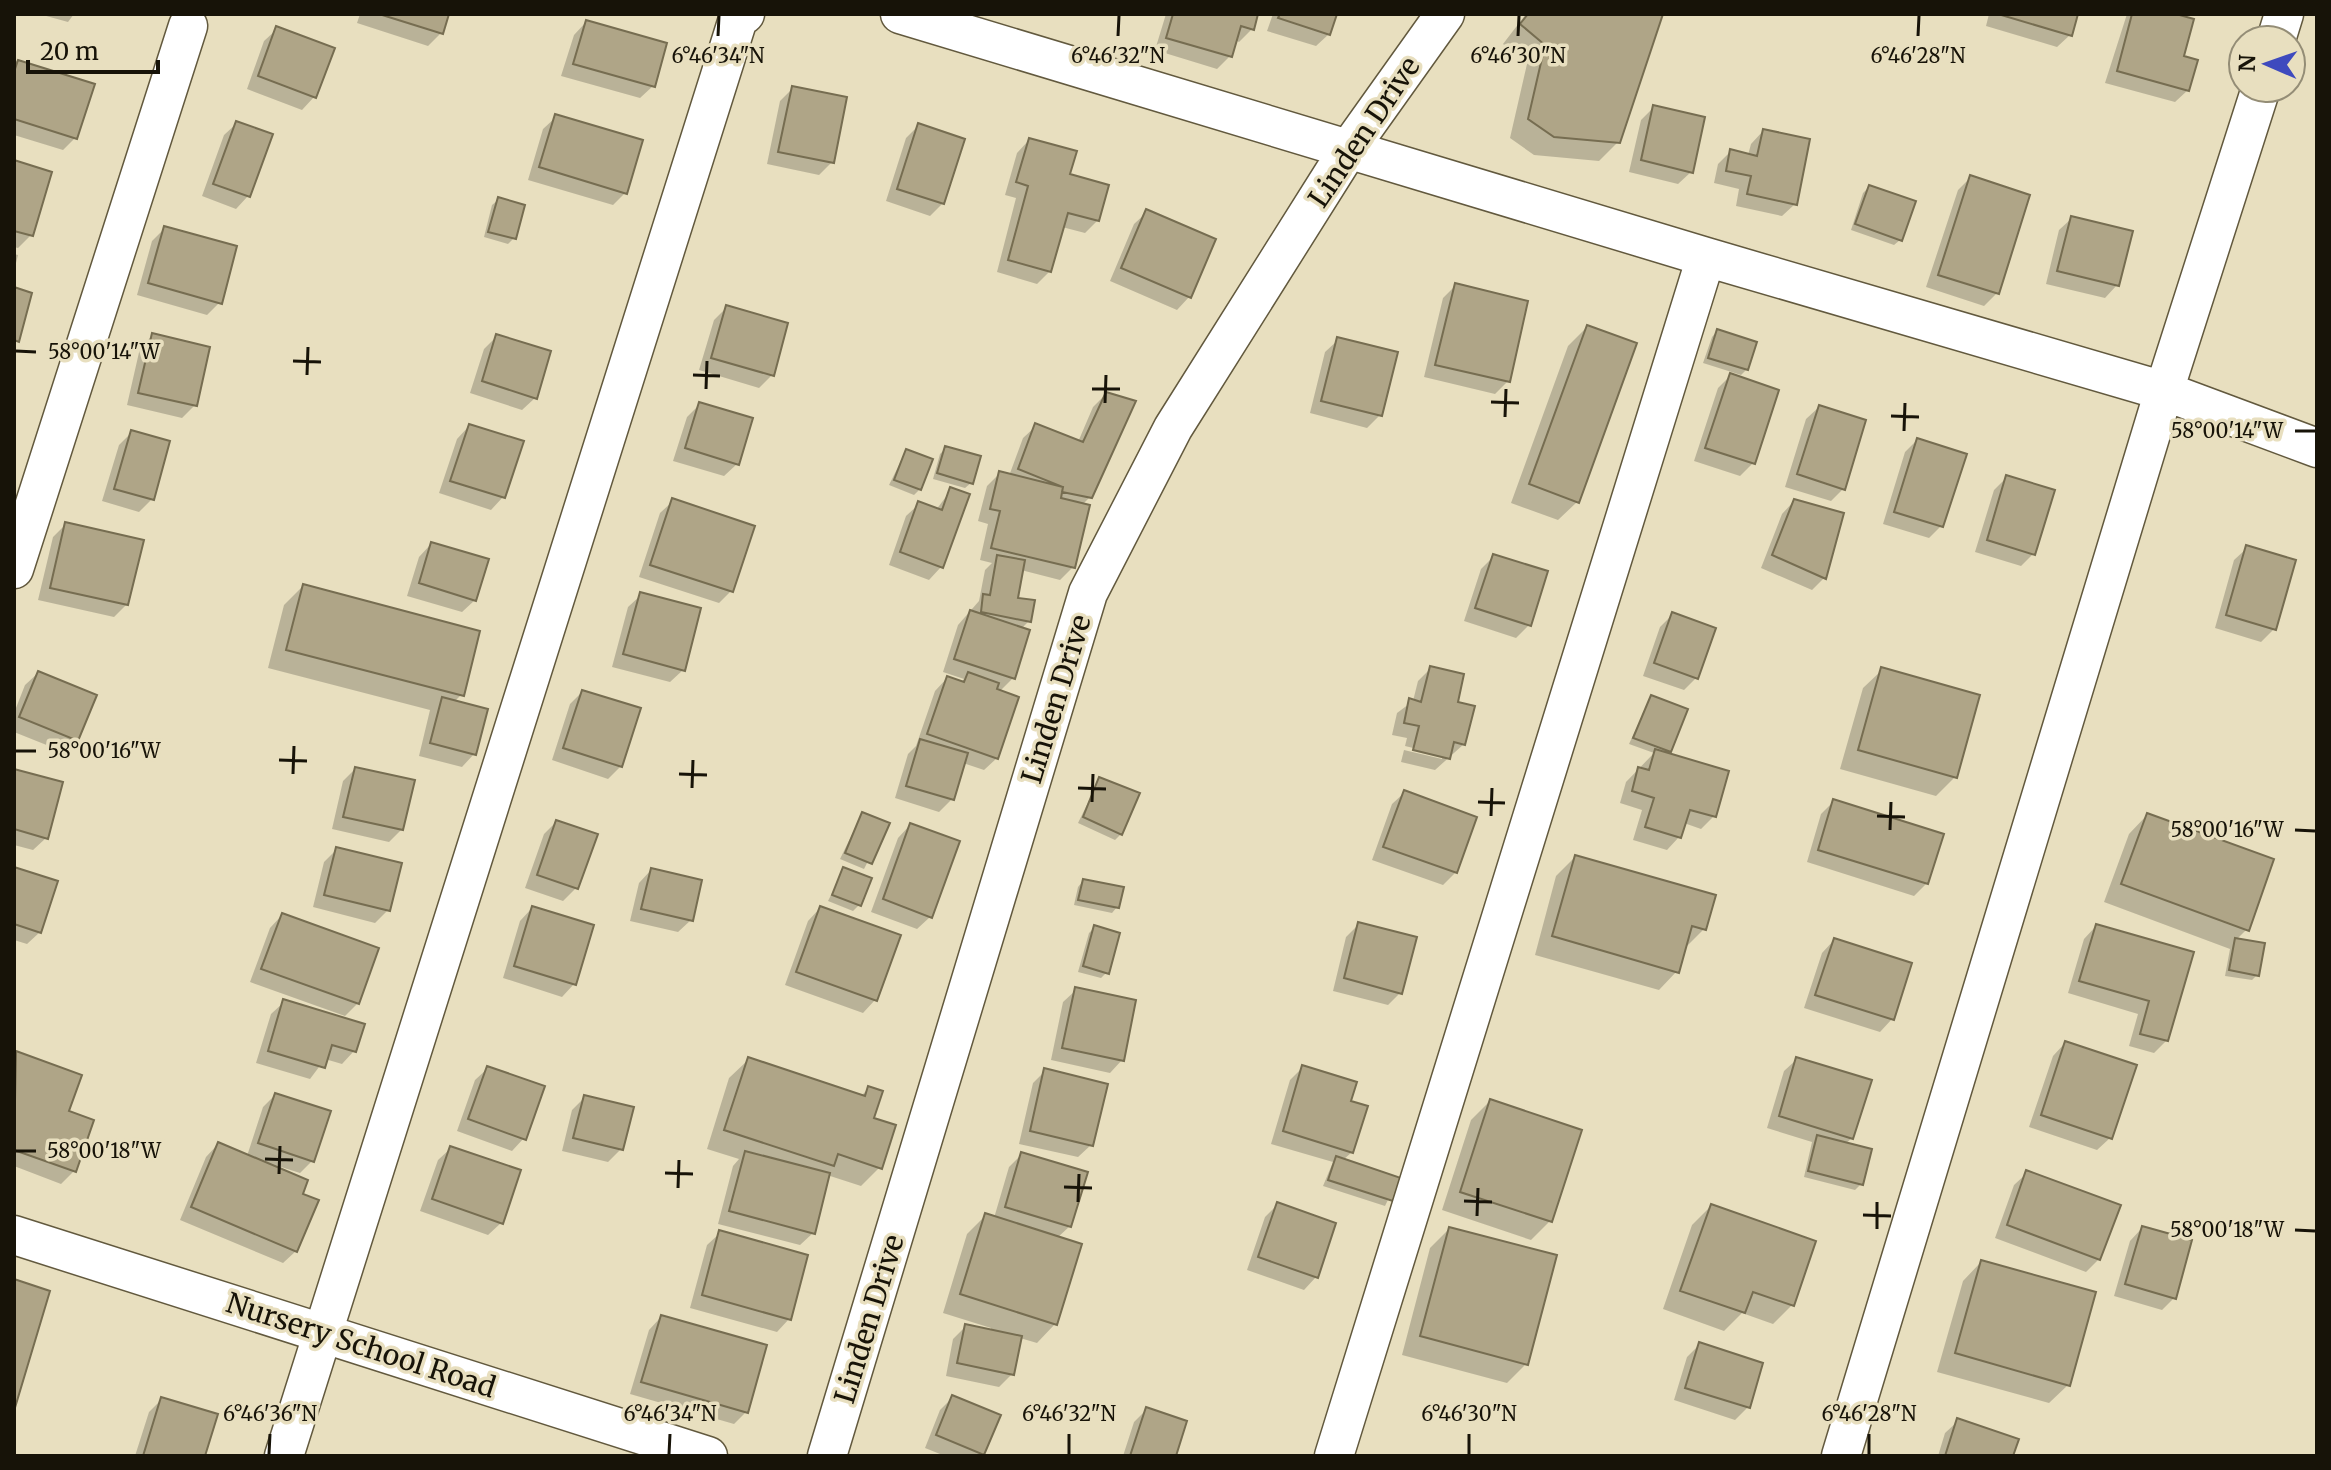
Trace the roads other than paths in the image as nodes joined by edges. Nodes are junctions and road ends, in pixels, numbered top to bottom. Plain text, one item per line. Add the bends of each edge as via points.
1 (745, 14) edge
2 (900, 14) edge
3 (1445, 14) edge
4 (188, 26) dead end
5 (2256, 104) edge
6 (1348, 150) junction
7 (1706, 257) junction
8 (2164, 391) junction
9 (2317, 448) edge
10 (14, 569) edge
11 (14, 1235) edge
12 (323, 1333) junction
13 (284, 1456) edge
14 (708, 1456) edge
15 (827, 1456) edge
16 (1334, 1456) edge
17 (1841, 1456) edge

1 - 12 street via 738,19
2 - 6 street
3 - 6 street, Linden Drive
4 - 10 street
5 - 8 street
6 - 7 street
6 - 15 street, Linden Drive via 1173,428 1088,593
7 - 8 street
7 - 16 street
8 - 9 street
8 - 17 street
11 - 12 street, Nursery School Road
12 - 13 street
12 - 14 street, Nursery School Road

